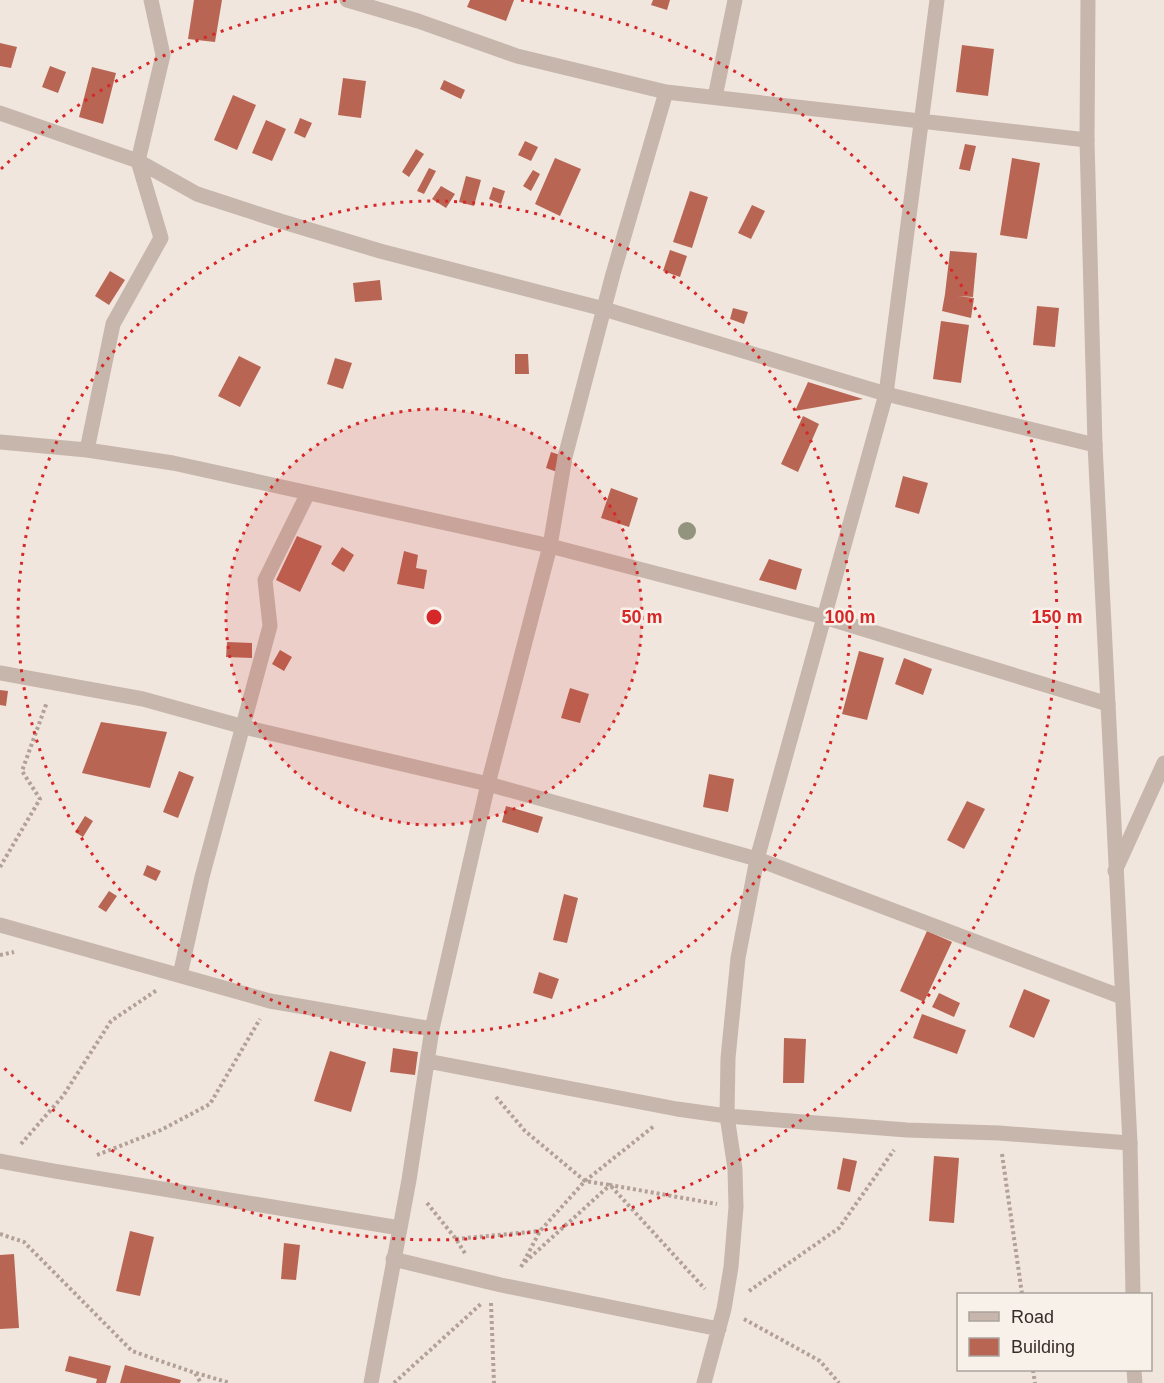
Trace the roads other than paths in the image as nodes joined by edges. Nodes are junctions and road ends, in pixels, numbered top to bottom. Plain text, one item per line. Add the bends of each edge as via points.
1 (151, 0) edge
2 (346, 0) edge
3 (735, 0) edge
4 (937, 0) edge
5 (1088, 0) edge
6 (666, 92) junction
7 (715, 98) junction
8 (0, 113) edge
9 (920, 121) junction
10 (1087, 140) junction
11 (138, 161) junction
12 (604, 309) junction
13 (886, 394) junction
14 (0, 442) edge
15 (1095, 445) junction
16 (87, 450) junction
17 (308, 493) junction
18 (550, 546) junction
19 (824, 617) junction
20 (0, 673) edge
21 (1108, 704) junction
22 (244, 727) junction
23 (1164, 763) edge
24 (488, 784) junction
25 (757, 859) junction
26 (1115, 871) junction
27 (0, 925) edge
28 (180, 975) junction
29 (1122, 997) junction
30 (432, 1029) junction
31 (427, 1061) junction
32 (727, 1116) junction
33 (1130, 1143) junction
34 (2, 1162) edge
35 (400, 1228) junction
36 (393, 1259) junction
37 (1133, 1293) edge
38 (719, 1329) junction
39 (371, 1383) edge
40 (704, 1383) edge

1 - 11 street via 163,55
2 - 6 street via 517,56
3 - 7 street
4 - 9 street
5 - 10 street
6 - 7 street
6 - 12 street
7 - 9 street
8 - 11 street
9 - 10 street
9 - 13 street
10 - 15 street
11 - 12 street via 197,194 280,221
11 - 16 street via 160,238 113,324
12 - 13 street
12 - 18 street via 565,457
13 - 15 street
13 - 19 street
14 - 16 street
15 - 21 street
16 - 17 street via 173,463
17 - 18 street
17 - 22 street via 265,579 270,626
18 - 19 street
18 - 24 street
19 - 21 street
19 - 25 street
20 - 22 street via 143,699
21 - 26 street
22 - 24 street
22 - 28 street via 202,877
23 - 26 street
24 - 25 street
24 - 30 street
25 - 29 street
25 - 32 street via 738,958 728,1058
26 - 29 street
27 - 28 street
28 - 30 street via 270,1001
29 - 33 street
30 - 31 street
31 - 32 street
31 - 35 street
32 - 33 street
32 - 38 street via 736,1207 731,1267
33 - 37 street
34 - 35 street
35 - 36 street
36 - 38 street
36 - 39 street
38 - 40 street

